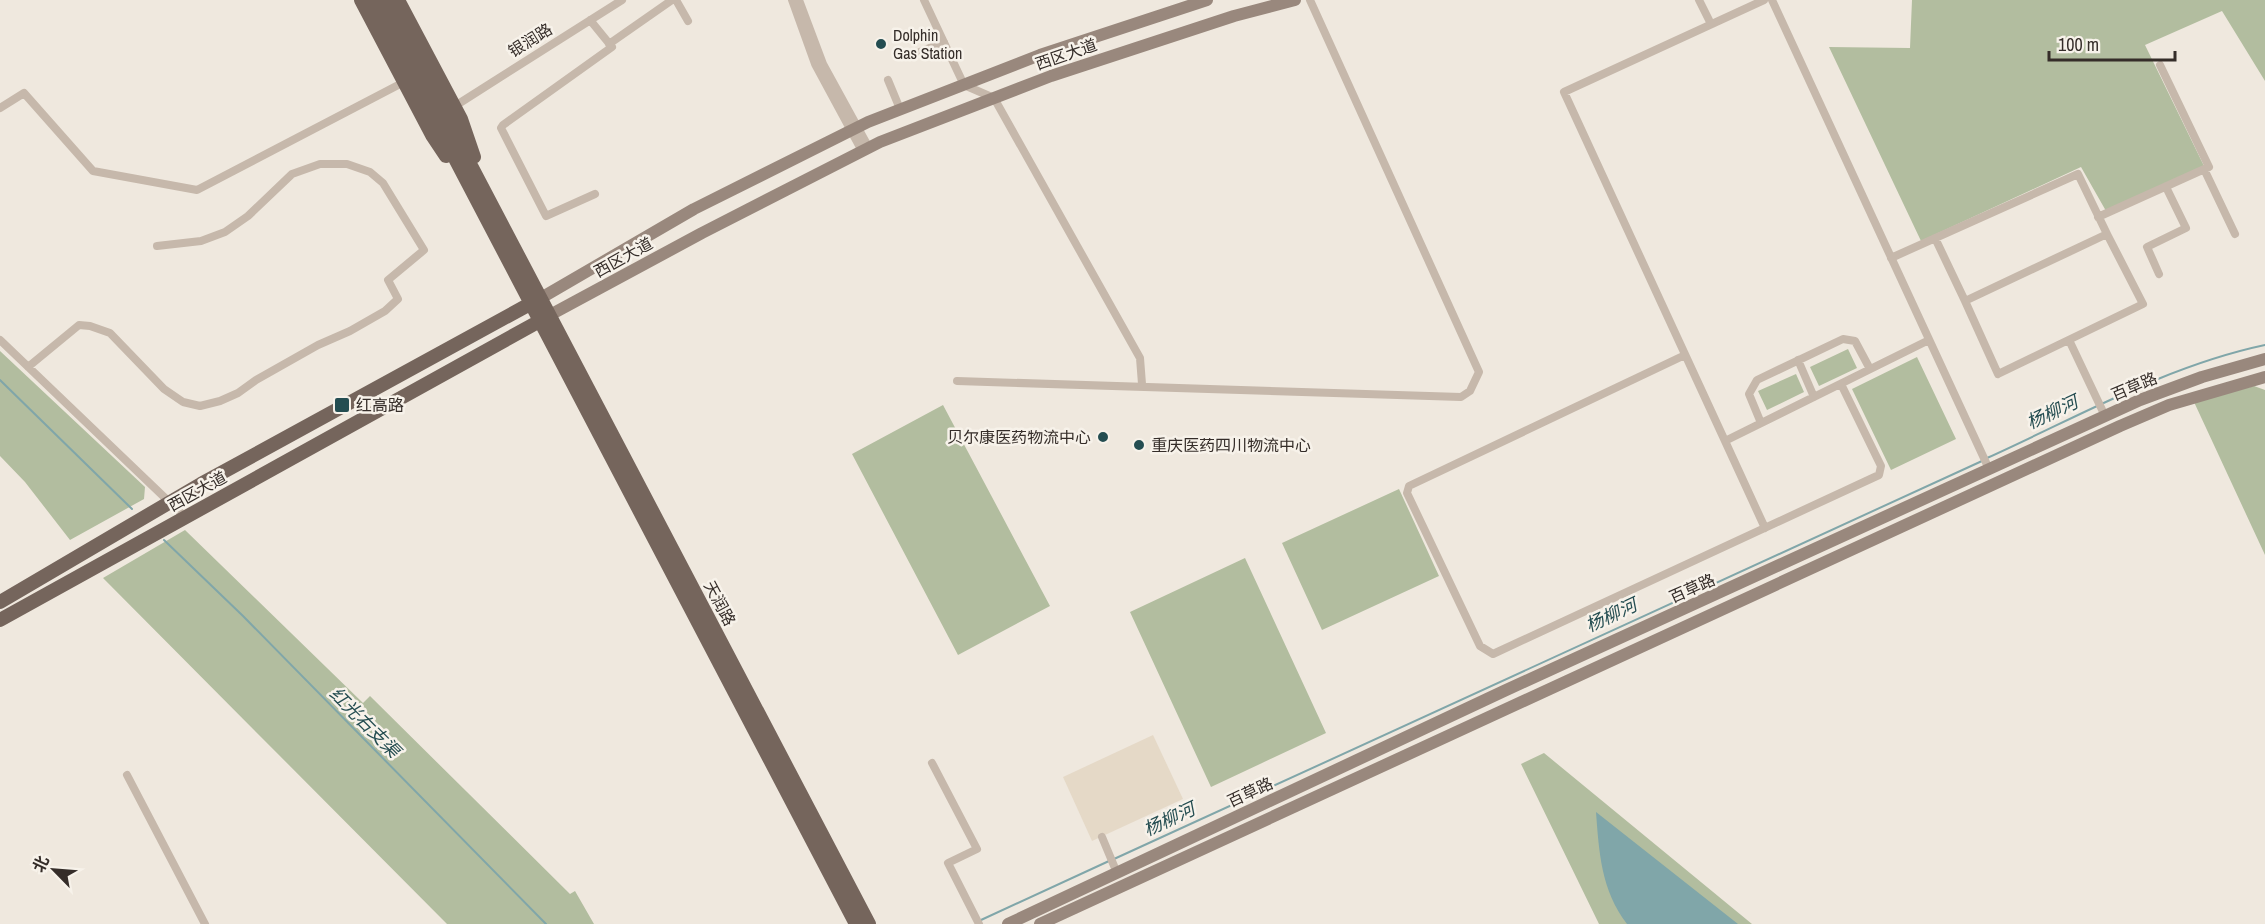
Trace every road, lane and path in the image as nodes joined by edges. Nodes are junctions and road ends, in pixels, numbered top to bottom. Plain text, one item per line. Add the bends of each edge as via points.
1 (361, 0) edge
2 (372, 0) edge
3 (384, 0) edge
4 (398, 0) edge
5 (622, 0) edge
6 (674, 0) edge
7 (792, 0) edge
8 (799, 0) edge
9 (924, 0) edge
10 (1207, 0) edge
11 (1295, 0) edge
12 (1310, 0) edge
13 (1699, 0) edge
14 (1764, 0) edge
15 (1772, 0) edge
16 (590, 20) junction
17 (688, 21) dead end
18 (1711, 24) junction
19 (944, 42) junction
20 (609, 44) junction
21 (920, 52) dead end
22 (2160, 66) dead end
23 (888, 80) dead end
24 (404, 82) junction
25 (964, 85) junction
26 (994, 98) junction
27 (455, 106) junction
28 (0, 108) edge
29 (900, 109) junction
30 (854, 129) junction
31 (865, 149) junction
32 (2204, 170) junction
33 (2166, 186) junction
34 (595, 194) dead end
35 (483, 201) junction
36 (2098, 217) junction
37 (2107, 234) junction
38 (2235, 234) dead end
39 (1935, 238) junction
40 (157, 246) dead end
41 (1891, 258) junction
42 (2159, 274) dead end
43 (536, 301) junction
44 (1965, 301) junction
45 (545, 318) junction
46 (0, 340) edge
47 (1929, 340) junction
48 (2069, 340) junction
49 (1685, 355) junction
50 (2261, 359) edge
51 (1798, 360) junction
52 (28, 367) junction
53 (1870, 369) junction
54 (2265, 377) edge
55 (957, 381) dead end
56 (1841, 384) junction
57 (1141, 387) junction
58 (1814, 397) junction
59 (2102, 409) junction
60 (1761, 423) junction
61 (1725, 441) junction
62 (1986, 463) junction
63 (172, 503) junction
64 (185, 517) junction
65 (1765, 528) junction
66 (0, 602) edge
67 (0, 620) edge
68 (932, 763) dead end
69 (127, 775) dead end
70 (1102, 837) dead end
71 (1114, 864) junction
72 (978, 921) edge
73 (205, 924) edge
74 (856, 924) edge
75 (869, 924) edge
76 (1008, 924) edge
77 (1040, 924) edge

1 - 24 main road
2 - 35 main road
3 - 35 main road
4 - 27 main road
5 - 16 street, 银润路
6 - 17 street
6 - 20 street
7 - 30 street via 816,64
8 - 30 street via 823,64
9 - 19 street
10 - 25 street, 西区大道 via 1040,55
11 - 26 street, 西区大道 via 1223,19
12 - 57 street via 1479,372 1470,391 1461,398
13 - 18 street
14 - 18 street
15 - 41 street
16 - 20 street
16 - 27 street, 银润路
18 - 49 street via 1564,92
19 - 21 street
19 - 25 street
20 - 34 street via 612,47 501,129 546,216
22 - 32 street via 2209,167
23 - 29 street
24 - 28 street via 197,190 93,171 24,93
24 - 35 main road via 432,135
25 - 26 street
25 - 29 street, 西区大道
26 - 31 street, 西区大道
26 - 57 street via 1140,358
27 - 35 main road via 462,119
29 - 30 street, 西区大道
30 - 31 street
30 - 43 street, 西区大道 via 694,209
31 - 45 street, 西区大道
32 - 33 street
32 - 38 street
33 - 36 street
33 - 42 street via 2186,228 2147,248
35 - 43 main road
36 - 37 street
36 - 39 street via 2078,174
37 - 44 street
37 - 48 street via 2143,303
39 - 41 street
39 - 44 street
40 - 52 street via 201,241 225,232 292,174 320,164 347,164 370,172 383,183 424,250 388,280 398,299 385,311 220,401 200,406 183,402 148,374 110,333 90,326 79,325
41 - 47 street
43 - 45 main road
43 - 63 main road, 西区大道
44 - 48 street via 1998,374
45 - 64 main road, 西区大道
45 - 74 main road, 天润路
45 - 75 main road, 天润路
46 - 52 street
47 - 53 street
47 - 62 street
48 - 59 street
49 - 61 street
49 - 65 street via 1408,486 1407,493 1480,646 1493,654
50 - 54 street
50 - 59 street, 百草路
51 - 53 street via 1843,339 1855,341
51 - 58 street
51 - 60 street via 1757,380 1749,394
52 - 63 street
53 - 56 street
54 - 77 street, 百草路 via 2169,405 2120,426
55 - 57 street
56 - 58 street
56 - 65 street via 1881,466 1879,475
58 - 60 street
59 - 62 street, 百草路
60 - 61 street
61 - 65 street
62 - 71 street, 百草路 via 1493,696
63 - 64 street
63 - 66 main road, 西区大道
64 - 67 main road, 西区大道
68 - 72 street via 977,849 948,863
69 - 73 street
70 - 71 street
71 - 76 street, 百草路

